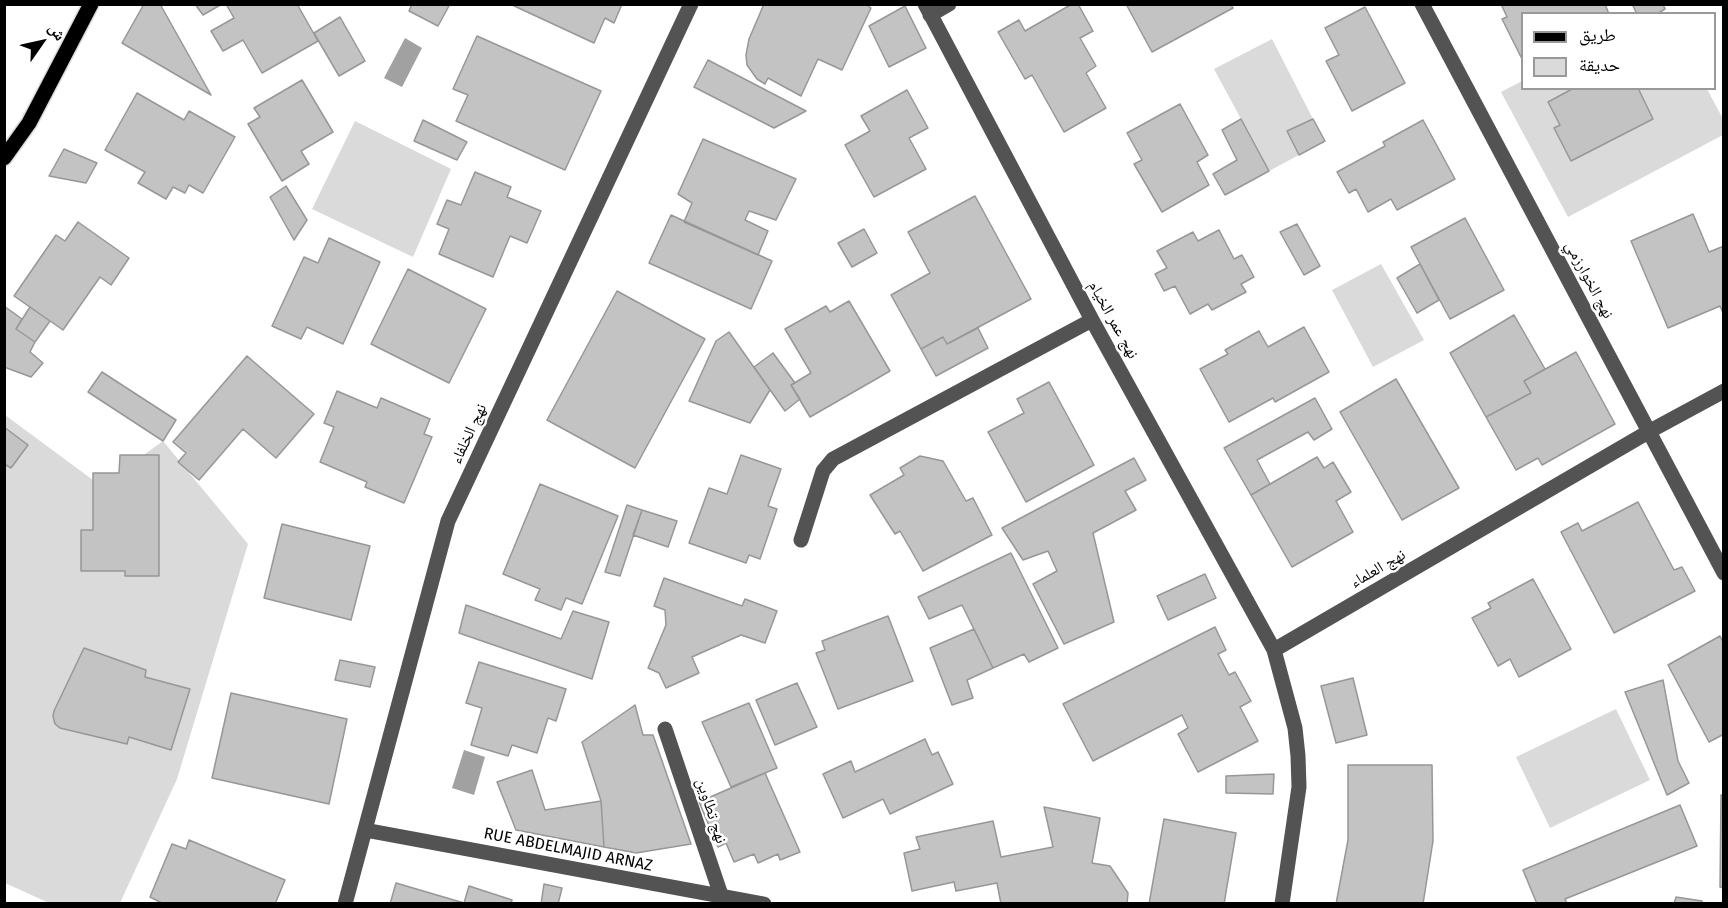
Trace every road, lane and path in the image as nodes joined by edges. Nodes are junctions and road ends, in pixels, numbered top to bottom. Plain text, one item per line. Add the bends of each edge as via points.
1 (91, 4) edge
2 (691, 4) edge
3 (949, 4) edge
4 (1422, 4) edge
5 (927, 10) edge
6 (4, 158) edge
7 (1092, 320) junction
8 (1724, 391) edge
9 (1650, 431) junction
10 (801, 540) dead end
11 (1724, 573) edge
12 (1274, 650) junction
13 (665, 729) dead end
14 (365, 830) junction
15 (723, 900) edge
16 (345, 903) edge
17 (764, 903) edge
18 (1282, 903) edge

1 - 6 main road via 29,123
2 - 14 street, نهج الخلفاء via 448,521
3 - 5 street
4 - 9 street, نهج الخوارزمي
5 - 7 street, نهج عمر الخيام
7 - 10 street via 833,459 822,471
7 - 12 street, نهج عمر الخيام
8 - 9 street, نهج العلماء
9 - 11 street, نهج الخوارزمي
9 - 12 street, نهج العلماء
12 - 18 street via 1295,728 1299,787
13 - 15 street, نهج تطاوين
14 - 15 street, RUE ABDELMAJID ARNAZ
14 - 16 street, نهج الخلفاء
15 - 17 street, RUE ABDELMAJID ARNAZ

